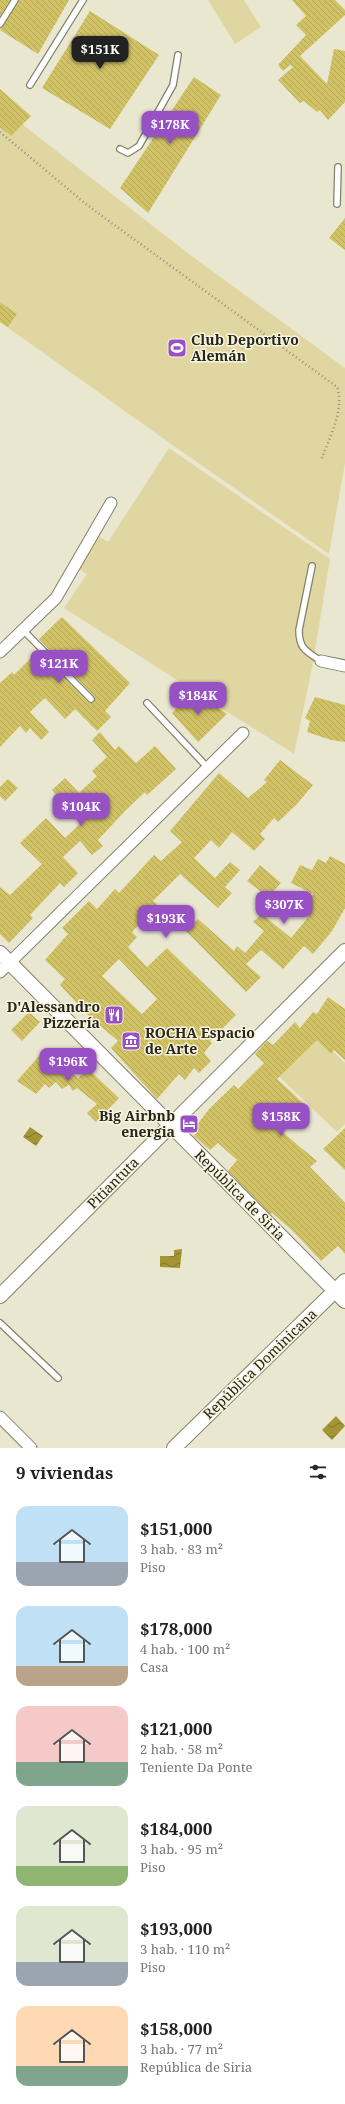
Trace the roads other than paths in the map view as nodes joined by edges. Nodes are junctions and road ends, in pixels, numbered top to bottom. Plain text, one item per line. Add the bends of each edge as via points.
1 (14, 0) edge
2 (83, 0) edge
3 (0, 24) edge
4 (178, 55) dead end
5 (30, 85) dead end
6 (120, 149) dead end
7 (338, 167) dead end
8 (337, 204) dead end
9 (110, 503) dead end
10 (312, 566) dead end
11 (23, 630) junction
12 (0, 652) edge
13 (321, 661) joint
14 (345, 666) edge
15 (91, 699) dead end
16 (147, 703) dead end
17 (244, 733) dead end
18 (208, 768) junction
19 (345, 951) edge
20 (3, 962) edge
21 (171, 1125) junction
22 (345, 1281) edge
23 (335, 1291) junction
24 (0, 1296) edge
25 (345, 1301) edge
26 (0, 1323) edge
27 (58, 1378) dead end
28 (0, 1417) edge
29 (31, 1448) edge
30 (174, 1448) edge

1 - 3 lane
2 - 5 lane
4 - 6 lane via 173,85 139,146 128,153
7 - 8 lane
9 - 11 street via 56,598
10 - 13 lane via 299,640 304,650
11 - 12 street
11 - 15 lane
13 - 14 street
16 - 18 lane
17 - 18 street
18 - 20 street
19 - 21 street, Pitiantuta
20 - 21 street, República de Siria
21 - 23 street, República de Siria
21 - 24 street, Pitiantuta
22 - 23 street, República Dominicana
23 - 25 street, República de Siria
23 - 30 street, República Dominicana
26 - 27 lane
28 - 29 street

